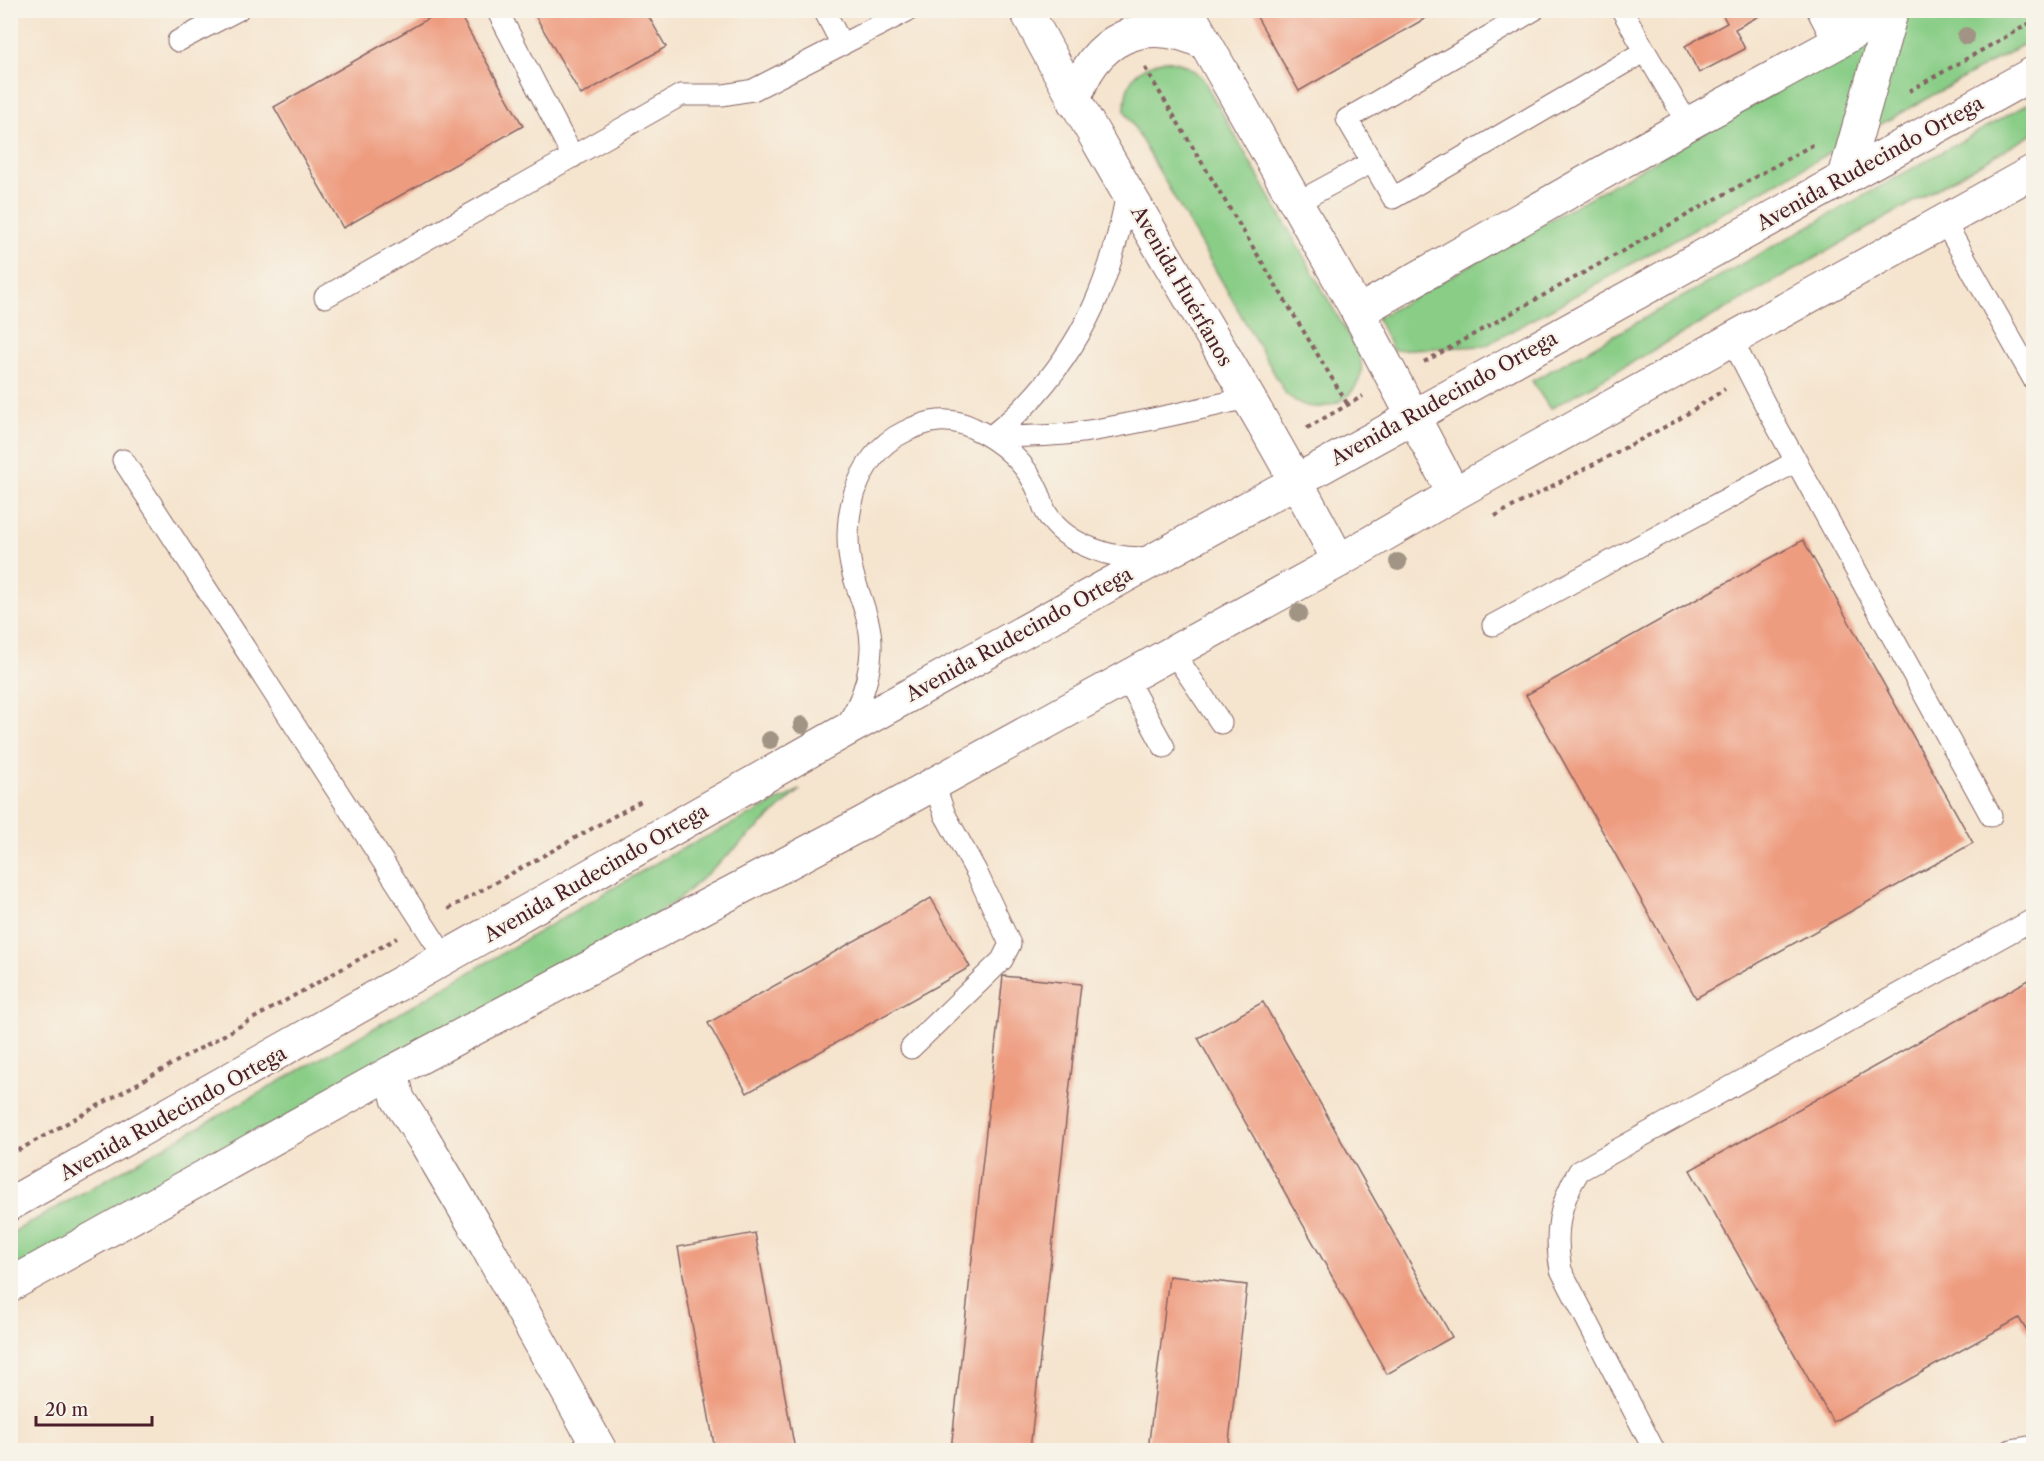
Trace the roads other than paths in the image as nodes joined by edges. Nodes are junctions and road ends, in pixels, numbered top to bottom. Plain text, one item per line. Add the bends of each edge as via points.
1 (238, 10) edge
2 (497, 10) edge
3 (824, 10) edge
4 (909, 10) edge
5 (1026, 10) edge
6 (1187, 10) edge
7 (1534, 10) edge
8 (1622, 10) edge
9 (1824, 10) edge
10 (1891, 10) edge
11 (178, 41) dead end
12 (1840, 41) junction
13 (1205, 43) junction
14 (842, 45) junction
15 (1645, 51) junction
16 (2034, 74) edge
17 (1074, 102) junction
18 (1688, 124) junction
19 (573, 157) junction
20 (1372, 162) junction
21 (2034, 171) edge
22 (1845, 176) junction
23 (1127, 192) junction
24 (1296, 203) junction
25 (1944, 221) junction
26 (325, 297) dead end
27 (1358, 312) junction
28 (1732, 340) junction
29 (2034, 380) edge
30 (1248, 398) junction
31 (1412, 414) junction
32 (990, 437) junction
33 (123, 460) dead end
34 (1797, 461) junction
35 (1296, 480) junction
36 (1454, 494) junction
37 (1161, 555) junction
38 (1339, 561) junction
39 (1493, 625) dead end
40 (1173, 652) junction
41 (1126, 678) junction
42 (1221, 723) dead end
43 (840, 734) junction
44 (1164, 747) dead end
45 (934, 784) junction
46 (1991, 816) dead end
47 (2034, 919) edge
48 (446, 959) junction
49 (911, 1048) dead end
50 (392, 1072) junction
51 (10, 1204) edge
52 (10, 1285) edge
53 (2034, 1446) edge
54 (600, 1450) edge
55 (1654, 1450) edge
56 (2011, 1450) edge

1 - 11 lane
2 - 19 lane
3 - 14 lane
4 - 14 lane
5 - 17 main road, Avenida Huérfanos
6 - 13 main road
7 - 20 lane via 1347,119
8 - 15 lane
9 - 12 main road
10 - 12 main road
10 - 22 main road
12 - 18 main road
13 - 17 main road via 1187,34 1167,31 1126,36 1092,62 1080,81
13 - 24 main road
14 - 19 lane via 753,90 681,95
15 - 18 lane
15 - 20 lane via 1393,198
16 - 22 main road, Avenida Rudecindo Ortega
17 - 23 main road, Avenida Huérfanos
18 - 27 main road
19 - 26 lane
20 - 24 lane
21 - 25 main road
22 - 31 main road, Avenida Rudecindo Ortega
23 - 30 main road, Avenida Huérfanos
23 - 32 lane via 1111,263 1078,338 1024,408
24 - 27 main road
25 - 28 main road
25 - 29 lane
27 - 31 main road
28 - 34 lane
28 - 36 main road
30 - 32 lane via 1101,429
30 - 35 main road, Avenida Huérfanos
31 - 35 main road, Avenida Rudecindo Ortega
31 - 36 main road
32 - 37 lane via 1026,470 1047,515 1063,531 1103,553 1142,558
32 - 43 lane via 952,420 933,421 890,440 863,472 852,506 848,546 869,622 870,669 864,693
33 - 48 lane
34 - 39 lane
34 - 46 lane
35 - 37 main road, Avenida Rudecindo Ortega
35 - 38 main road, Avenida Huérfanos
36 - 38 main road
37 - 43 main road, Avenida Rudecindo Ortega
38 - 40 main road
40 - 41 main road
40 - 42 lane
41 - 44 lane
41 - 45 main road
43 - 48 main road, Avenida Rudecindo Ortega
45 - 49 lane via 945,815 1010,944 1002,960
45 - 50 main road
47 - 55 lane via 1579,1171 1558,1220 1561,1270
48 - 51 main road, Avenida Rudecindo Ortega
50 - 52 main road
50 - 54 main road via 398,1099 486,1245
53 - 56 lane

